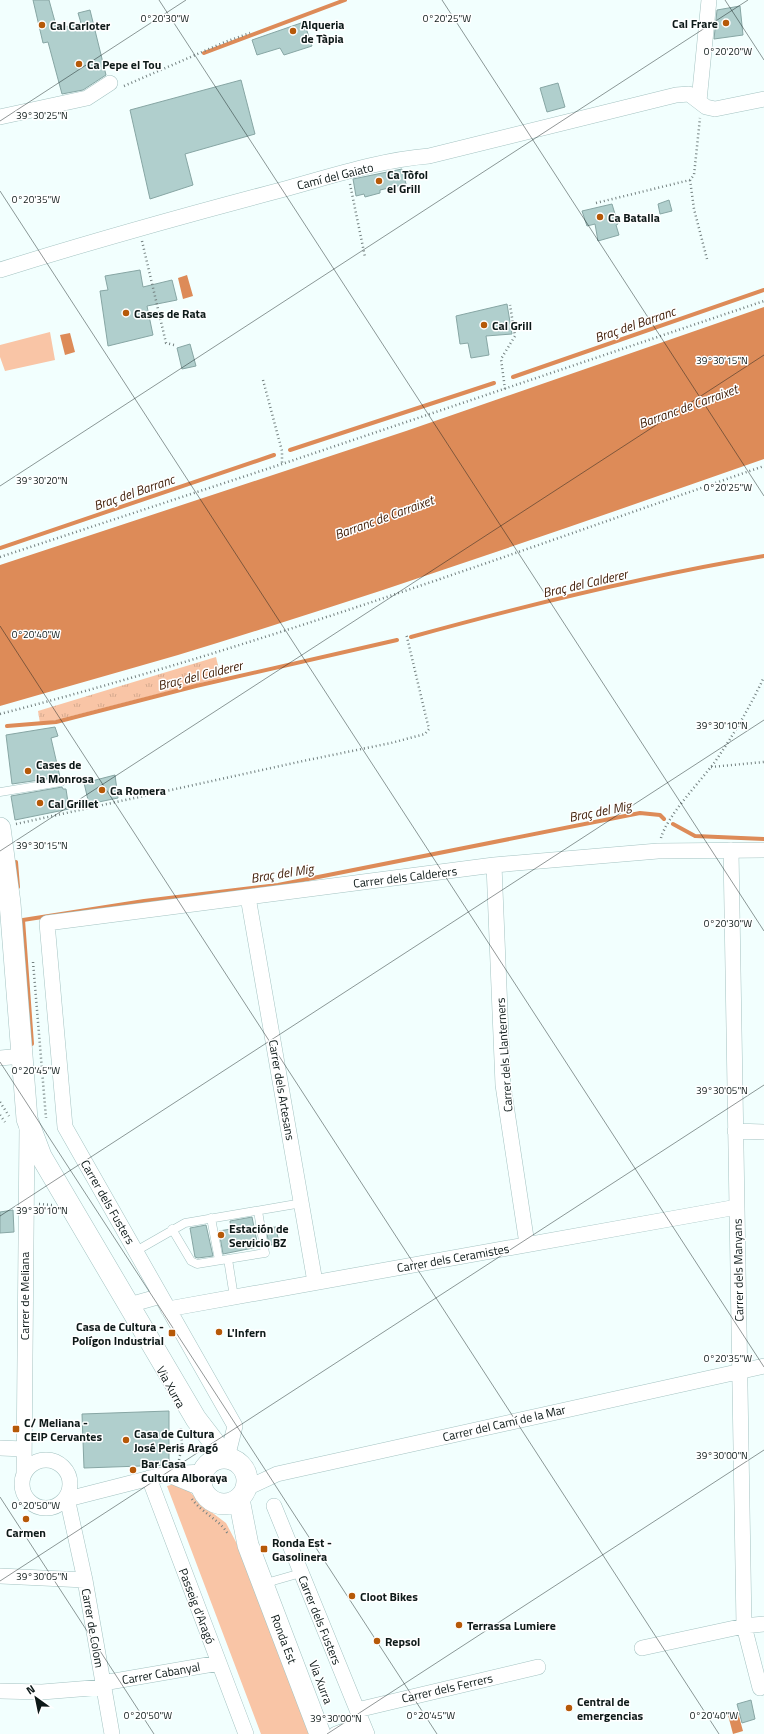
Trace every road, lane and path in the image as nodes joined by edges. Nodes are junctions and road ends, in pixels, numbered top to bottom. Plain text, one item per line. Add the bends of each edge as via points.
1 (708, 0) edge
2 (250, 33) dead end
3 (113, 86) joint
4 (764, 99) edge
5 (702, 104) junction
6 (0, 117) edge
7 (348, 172) junction
8 (690, 180) junction
9 (596, 203) dead end
10 (139, 227) junction
11 (365, 257) dead end
12 (707, 259) dead end
13 (0, 270) edge
14 (764, 301) edge
15 (510, 305) dead end
16 (174, 345) dead end
17 (263, 380) dead end
18 (505, 389) junction
19 (282, 464) junction
20 (764, 466) edge
21 (0, 557) edge
22 (406, 633) dead end
23 (764, 677) edge
24 (0, 714) edge
25 (764, 762) edge
26 (711, 767) junction
27 (61, 782) dead end
28 (0, 792) edge
29 (7, 826) edge
30 (731, 850) junction
31 (764, 850) edge
32 (658, 851) junction
33 (494, 865) junction
34 (248, 897) junction
35 (47, 923) joint
36 (33, 960) dead end
37 (22, 1056) junction
38 (0, 1058) edge
39 (0, 1102) edge
40 (0, 1115) edge
41 (28, 1121) junction
42 (5, 1122) dead end
43 (736, 1131) junction
44 (764, 1132) edge
45 (25, 1199) junction
46 (302, 1203) junction
47 (56, 1207) dead end
48 (737, 1207) junction
49 (258, 1211) junction
50 (211, 1218) junction
51 (172, 1229) junction
52 (527, 1244) junction
53 (136, 1251) junction
54 (228, 1259) junction
55 (219, 1260) junction
56 (315, 1282) junction
57 (234, 1297) junction
58 (165, 1302) junction
59 (129, 1306) junction
60 (764, 1366) edge
61 (739, 1370) junction
62 (188, 1423) junction
63 (0, 1448) edge
64 (24, 1449) junction
65 (24, 1473) junction
66 (170, 1473) junction
67 (210, 1473) junction
68 (149, 1478) junction
69 (70, 1483) junction
70 (88, 1494) junction
71 (235, 1497) junction
72 (63, 1501) junction
73 (274, 1506) dead end
74 (245, 1541) junction
75 (301, 1572) junction
76 (0, 1576) edge
77 (85, 1580) junction
78 (265, 1587) junction
79 (764, 1624) edge
80 (744, 1626) junction
81 (642, 1648) dead end
82 (219, 1663) junction
83 (538, 1667) dead end
84 (103, 1685) junction
85 (760, 1688) dead end
86 (0, 1691) edge
87 (357, 1710) junction
88 (365, 1729) edge
89 (112, 1734) edge
90 (246, 1734) edge
91 (320, 1734) edge
92 (336, 1734) edge

1 - 5 street
2 - 3 path
3 - 6 street via 87,98
4 - 5 street, Camí del Gaiato via 715,109
5 - 7 street, Camí del Gaiato via 689,94 676,95 428,156 407,158
5 - 8 path via 694,175
7 - 10 street, Camí del Gaiato
7 - 11 path
8 - 9 path
8 - 12 path via 694,209
10 - 13 street, Camí del Gaiato
10 - 16 path via 166,343
14 - 18 path
15 - 18 path via 515,336 501,359
17 - 19 path via 282,451
18 - 19 path
19 - 21 path
20 - 24 path via 406,592 88,691
22 - 29 path via 429,729 425,734 391,744
23 - 26 path via 752,702
25 - 26 path
26 - 32 path via 662,833
27 - 28 lane
29 - 37 main road via 10,903
30 - 31 street, Carrer dels Calderers
30 - 32 street, Carrer dels Calderers
30 - 43 street, Carrer dels Manyans
32 - 33 street, Carrer dels Calderers
33 - 34 street, Carrer dels Calderers
33 - 52 street, Carrer dels Llanterners via 503,1085
34 - 35 street, Carrer dels Calderers
34 - 46 street, Carrer dels Artesans
35 - 53 street, Carrer dels Fusters via 65,1126
36 - 41 path
37 - 38 street
37 - 41 main road
39 - 41 path
40 - 42 path
41 - 45 street, Carrer de Meliana
41 - 59 main road via 41,1156
43 - 44 street
43 - 48 street, Carrer dels Manyans
45 - 47 path via 36,1204
45 - 64 street, Carrer de Meliana
46 - 49 lane
46 - 56 street, Carrer dels Artesans
48 - 52 street, Carrer dels Ceramistes
48 - 61 street, Carrer dels Manyans
49 - 50 lane
49 - 54 lane via 265,1253
50 - 51 lane via 184,1223
50 - 55 lane
51 - 53 lane
51 - 55 lane via 191,1261 198,1264
52 - 56 street, Carrer dels Ceramistes
53 - 58 street, Carrer dels Fusters
54 - 55 lane
54 - 57 lane
56 - 57 street, Carrer dels Ceramistes
57 - 58 street, Carrer dels Ceramistes
58 - 59 street, Carrer dels Ceramistes
58 - 67 street, Carrer dels Fusters via 235,1426
59 - 62 main road
60 - 61 street, Carrer del Camí de la Mar
61 - 71 street, Carrer del Camí de la Mar via 277,1474
61 - 80 street, Carrer dels Manyans
62 - 66 path, Via Xurra via 182,1434 182,1446
62 - 67 main road
63 - 64 street
64 - 65 street, Carrer de Meliana
65 - 69 street via 39,1460 54,1461 67,1471
65 - 72 street via 21,1486 23,1493 33,1504 40,1508 48,1508
66 - 67 street
66 - 68 street
67 - 71 main road via 210,1498
67 - 71 main road via 239,1462 247,1475
67 - 74 path via 199,1509 224,1526 231,1538
68 - 70 street
68 - 82 street, Passeig d'Aragó
69 - 70 street
69 - 72 street via 68,1495
70 - 72 street
71 - 74 main road, Ronda Est
72 - 77 street, Carrer de Colom via 69,1507
73 - 75 street, Carrer dels Fusters
74 - 78 main road, Ronda Est
75 - 78 lane via 273,1581
75 - 87 street, Carrer dels Fusters
76 - 77 street
77 - 84 street, Carrer de Colom
78 - 91 main road, Ronda Est
79 - 80 street
80 - 81 street
80 - 85 street, Carrer dels Manyans
82 - 84 street, Carrer Cabanyal
82 - 90 street, Passeig d'Aragó
83 - 87 street, Carrer dels Ferrers
84 - 86 street, Carrer Cabanyal via 42,1692
84 - 89 street, Carrer de Colom
87 - 88 street, Carrer dels Fusters
88 - 92 street

